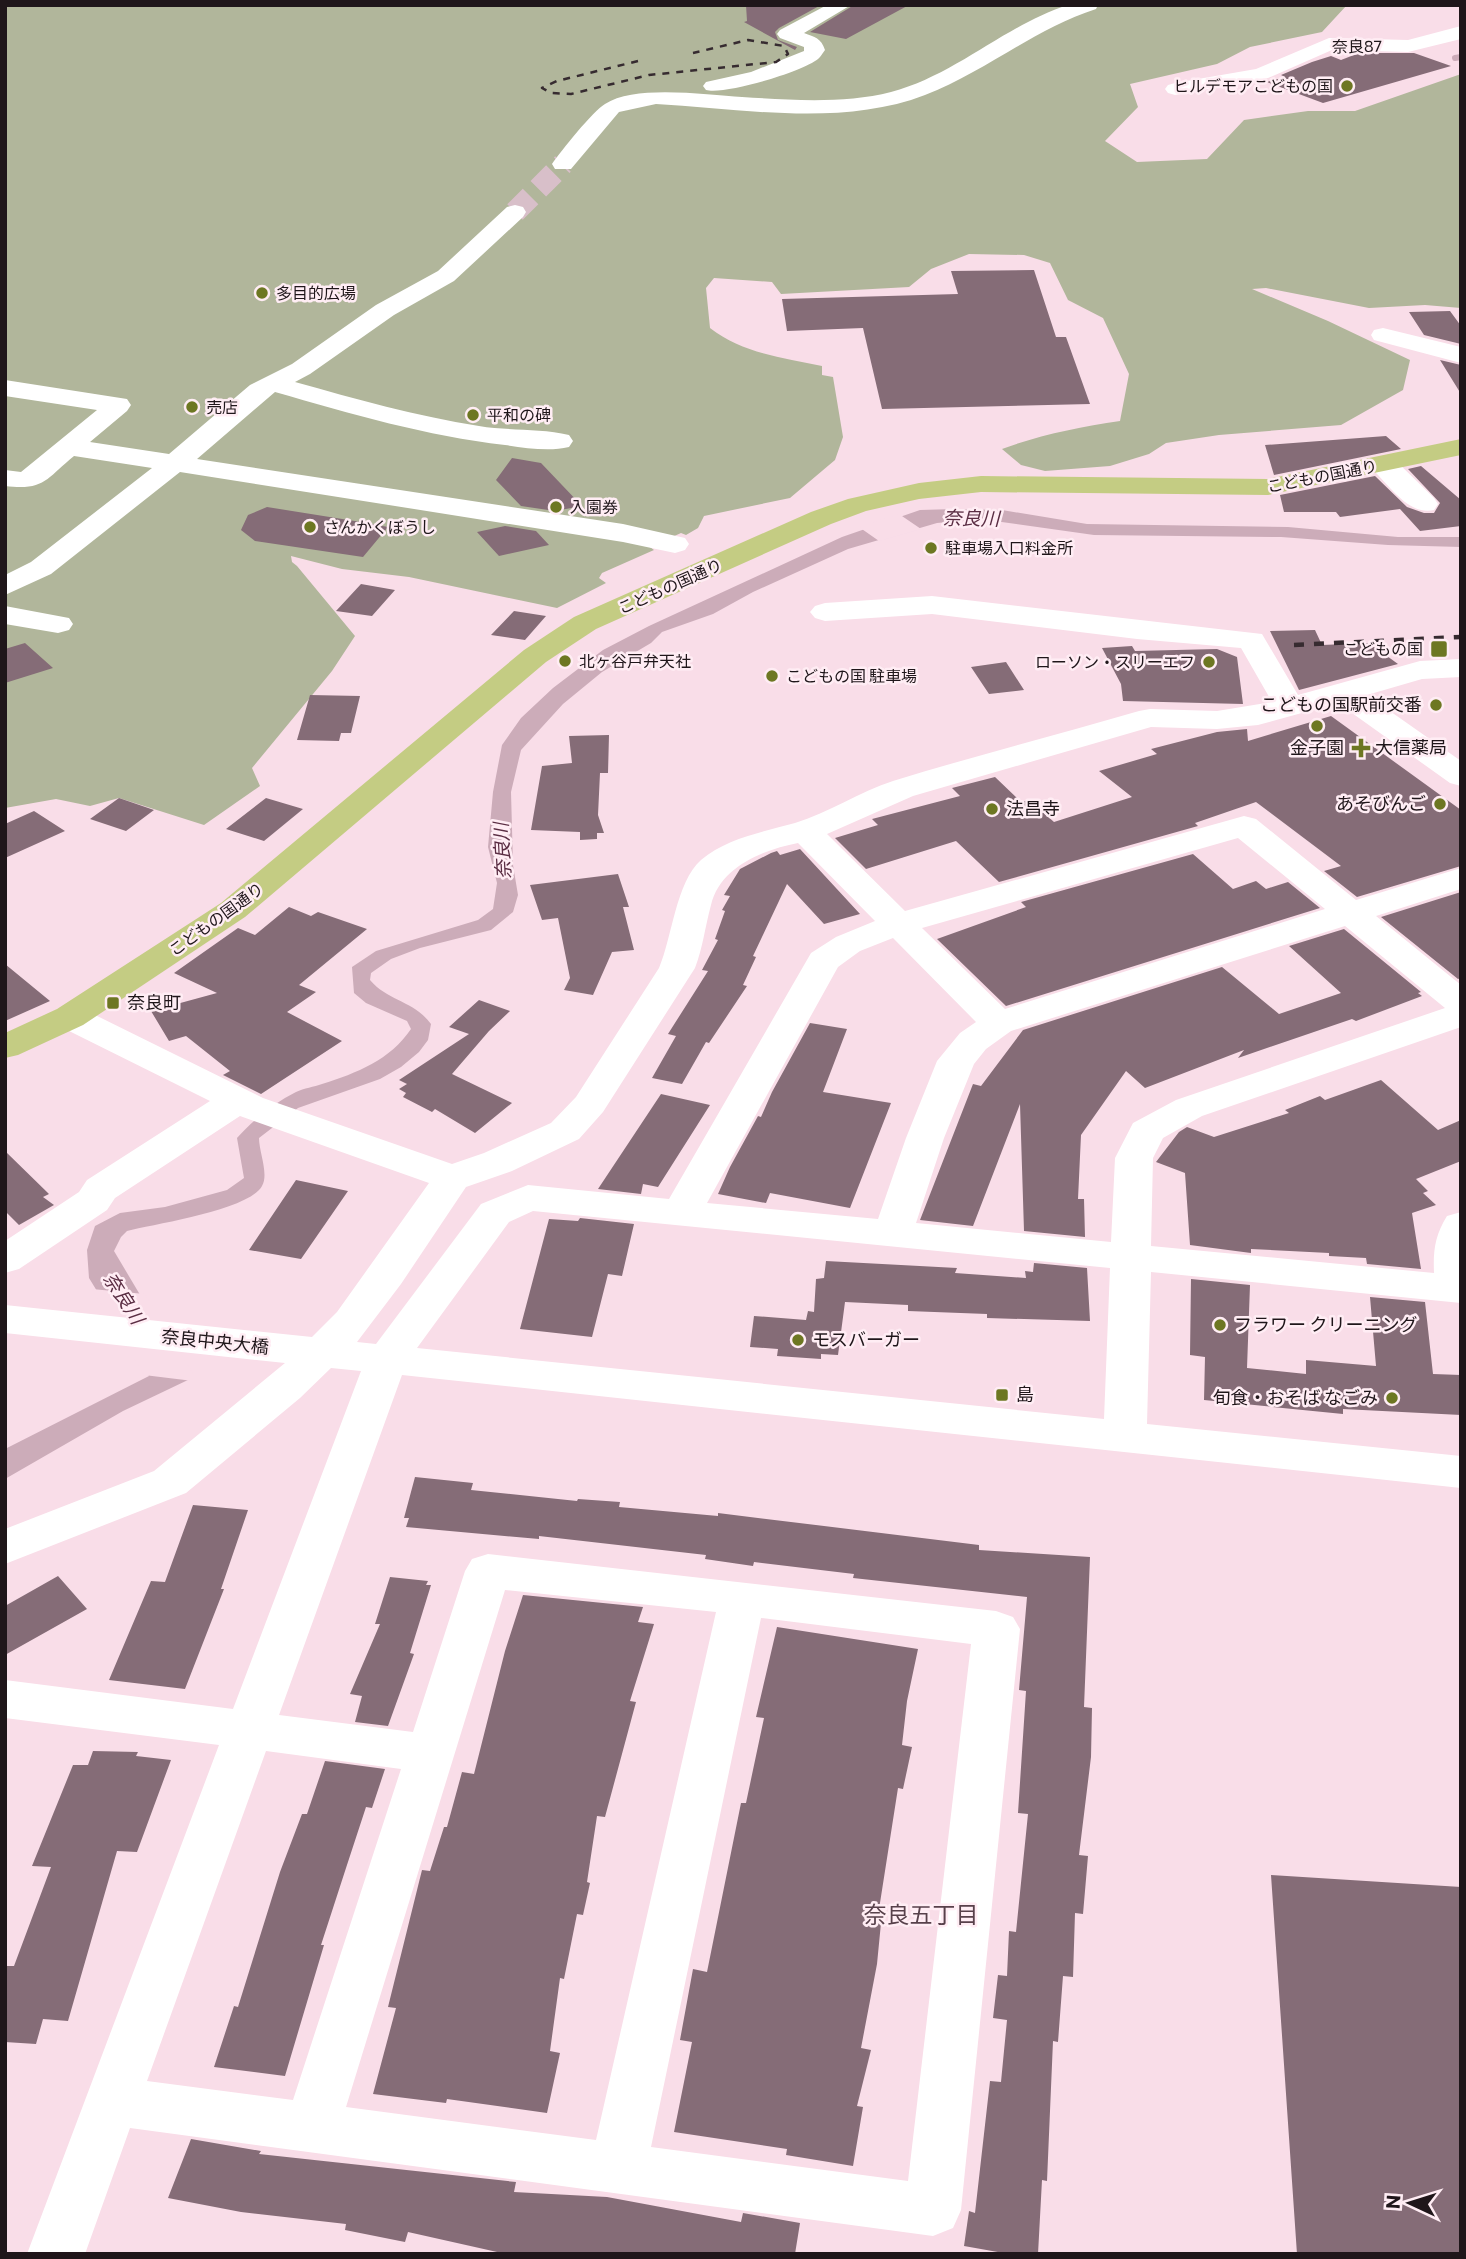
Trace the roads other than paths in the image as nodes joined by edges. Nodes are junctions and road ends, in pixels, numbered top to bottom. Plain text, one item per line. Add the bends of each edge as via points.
1 (842, 5) edge
2 (1089, 5) edge
3 (1461, 32) edge
4 (1175, 89) dead end
5 (656, 98) junction
6 (563, 164) tunnel mouth
7 (515, 212) tunnel mouth
8 (1383, 335) dead end
9 (1461, 355) edge
10 (271, 383) junction
11 (5, 388) edge
12 (560, 441) dead end
13 (70, 447) junction
14 (1461, 447) edge
15 (175, 463) junction
16 (1383, 464) junction
17 (5, 478) edge
18 (1424, 504) dead end
19 (675, 544) dead end
20 (5, 586) edge
21 (825, 612) dead end
22 (5, 615) edge
23 (58, 624) dead end
24 (1461, 668) edge
25 (1344, 693) junction
26 (1286, 701) junction
27 (1461, 776) edge
28 (805, 831) junction
29 (1461, 878) edge
30 (1349, 914) junction
31 (898, 924) junction
32 (1461, 1003) edge
33 (1461, 1015) edge
34 (70, 1017) junction
35 (998, 1023) junction
36 (5, 1047) edge
37 (244, 1103) junction
38 (452, 1178) junction
39 (682, 1212) junction
40 (1461, 1225) edge
41 (893, 1233) junction
42 (1132, 1257) junction
43 (5, 1260) edge
44 (1458, 1288) edge
45 (5, 1319) edge
46 (364, 1358) junction
47 (1125, 1437) junction
48 (1461, 1472) edge
49 (5, 1547) edge
50 (742, 1598) junction
51 (5, 1699) edge
52 (250, 1730) junction
53 (430, 1753) junction
54 (112, 2101) junction
55 (312, 2128) junction
56 (618, 2169) junction
57 (56, 2254) edge

1 - 5 street via 787,34 813,43 815,50 802,60 757,77
2 - 5 street via 1053,16 914,93 827,105
3 - 4 street, 奈良87 via 1408,46 1329,44 1261,74
5 - 6 street via 612,108
7 - 10 street via 446,276 385,310 301,369
8 - 9 street
10 - 12 street via 419,423 528,441
10 - 15 street
11 - 13 street via 118,405
13 - 15 street
13 - 17 street via 27,481
14 - 16 main road, こどもの国通り
15 - 19 street
15 - 20 street via 41,568
16 - 18 street
16 - 34 main road, こどもの国通り via 1245,489 1080,483 948,486 821,518 585,623 558,640 233,910
21 - 26 street via 932,605 1251,640
22 - 23 street
24 - 25 street via 1420,670
25 - 26 street
25 - 27 street
26 - 28 street via 1258,716 1150,718 901,789
28 - 31 street
28 - 38 street via 735,853 712,868 694,902 677,968 590,1104 565,1131
29 - 30 street
30 - 31 street via 1244,826
30 - 32 street
30 - 35 street
31 - 35 street
31 - 39 street via 848,944 824,961
33 - 42 street via 1189,1108 1147,1131 1134,1158
34 - 36 main road, こどもの国通り
34 - 37 street
35 - 41 street via 956,1061
37 - 38 street
37 - 43 street via 101,1189 93,1201
38 - 49 street via 352,1322 229,1435 170,1482
39 - 41 street
39 - 46 street via 528,1198 495,1213
40 - 44 street via 1452,1248
41 - 42 street
42 - 44 street
42 - 47 street
45 - 46 street, 奈良中央大橋
46 - 47 street, 奈良中央大橋
46 - 52 street
47 - 48 street, 奈良中央大橋
50 - 53 street via 488,1571
50 - 56 street
50 - 56 street via 996,1629 933,2210
51 - 52 street
52 - 53 street
52 - 54 street
53 - 55 street
54 - 55 street
54 - 57 street
55 - 56 street

